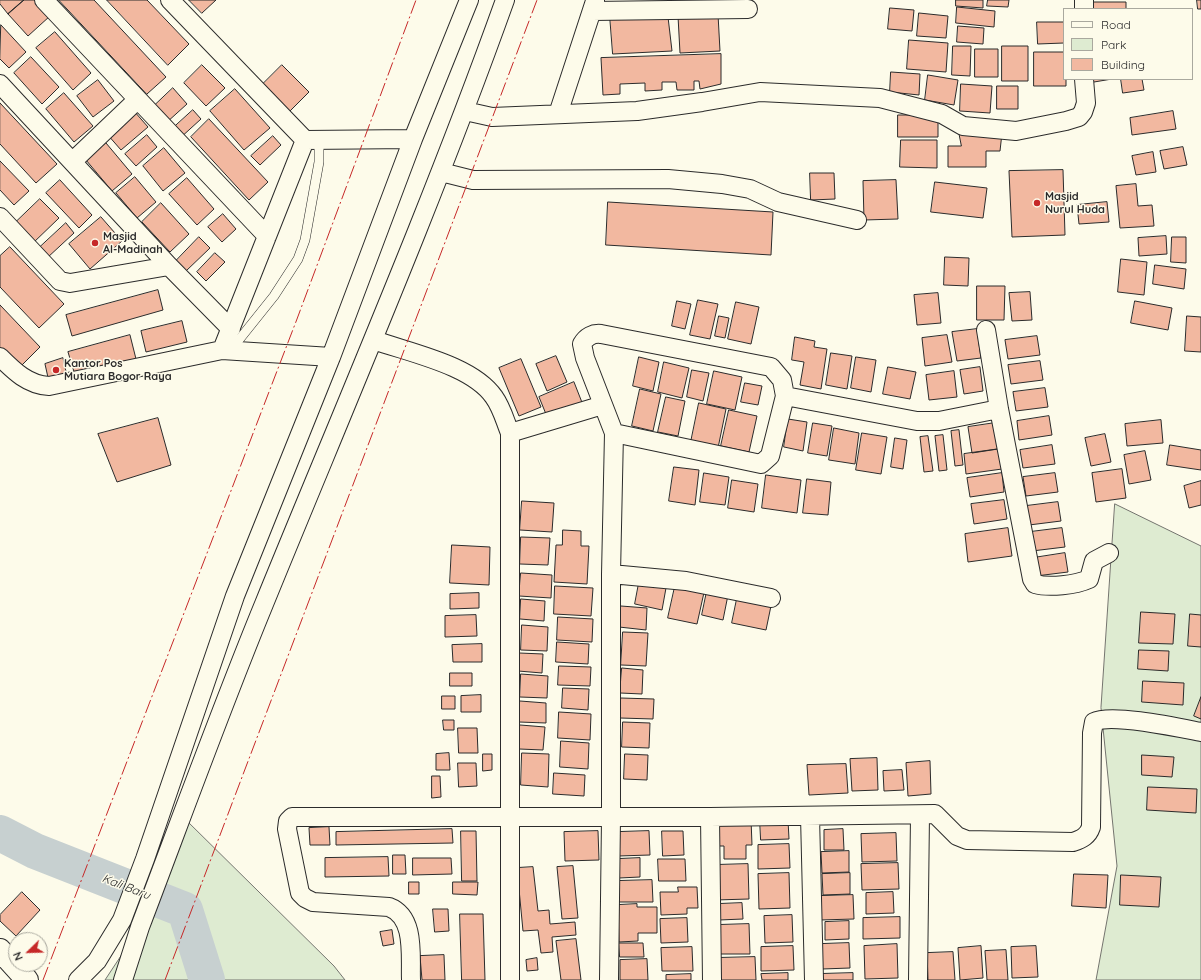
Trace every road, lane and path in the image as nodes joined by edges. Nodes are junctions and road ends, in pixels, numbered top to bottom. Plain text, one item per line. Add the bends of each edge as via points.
1 (44, 0) edge
2 (170, 0) edge
3 (469, 0) edge
4 (505, 0) edge
5 (594, 5) edge
6 (748, 9) dead end
7 (1084, 80) edge
8 (0, 84) edge
9 (136, 100) junction
10 (465, 111) junction
11 (558, 114) junction
12 (413, 139) junction
13 (312, 140) junction
14 (73, 162) junction
15 (441, 172) junction
16 (0, 217) edge
17 (858, 220) dead end
18 (267, 236) junction
19 (169, 266) junction
20 (232, 328) junction
21 (986, 330) dead end
22 (374, 340) junction
23 (226, 350) junction
24 (0, 357) edge
25 (332, 357) junction
26 (785, 396) junction
27 (603, 405) junction
28 (999, 410) junction
29 (614, 433) junction
30 (510, 434) junction
31 (1108, 553) dead end
32 (611, 574) junction
33 (235, 596) junction
34 (770, 598) dead end
35 (263, 606) junction
36 (1201, 732) edge
37 (920, 815) junction
38 (510, 816) junction
39 (810, 816) junction
40 (710, 817) junction
41 (611, 818) junction
42 (0, 950) edge
43 (23, 979) edge
44 (78, 980) edge
45 (122, 980) edge
46 (411, 980) edge
47 (510, 980) edge
48 (609, 980) edge
49 (712, 980) edge
50 (814, 980) edge
51 (918, 980) edge

1 - 9 street
2 - 13 street
3 - 12 street
4 - 10 street
5 - 6 street
5 - 11 street
7 - 11 street via 1086,103 1079,117 1016,131 963,126 942,114 880,98 760,92 637,111
8 - 14 street
9 - 14 street
9 - 18 street
10 - 11 street via 492,117
10 - 15 street
12 - 13 street
12 - 25 street
13 - 18 street
13 - 23 lane via 319,162 305,240 298,259 274,296
14 - 19 street
15 - 17 street via 473,180 668,180 722,184 750,189 778,202
15 - 22 street
16 - 19 street via 64,283
18 - 20 street
19 - 20 street
20 - 23 street
21 - 28 street
22 - 30 street via 448,364 478,381 495,398
22 - 35 street
23 - 24 street via 49,386 26,379
23 - 25 street
25 - 33 street
26 - 27 street via 782,380 771,367 598,334 586,338 582,348
26 - 28 street via 917,421 939,421
26 - 29 street via 770,456 761,464
27 - 29 street
27 - 30 street
28 - 31 street via 1034,582 1042,585 1080,584 1089,579 1094,561
29 - 32 street
30 - 38 street
32 - 34 street via 686,581
32 - 41 street
33 - 35 street
33 - 44 street via 122,920 97,961
35 - 45 street
36 - 37 street via 1138,721 1094,722 1092,827 1081,840 967,840 957,836 935,814
37 - 39 street
37 - 51 street
38 - 41 street
38 - 46 street via 295,816 288,821 286,829 300,893 313,902 389,907 396,911 409,931
38 - 47 street
39 - 40 street
39 - 50 street
40 - 41 street
40 - 49 street
41 - 48 street
42 - 43 main road

